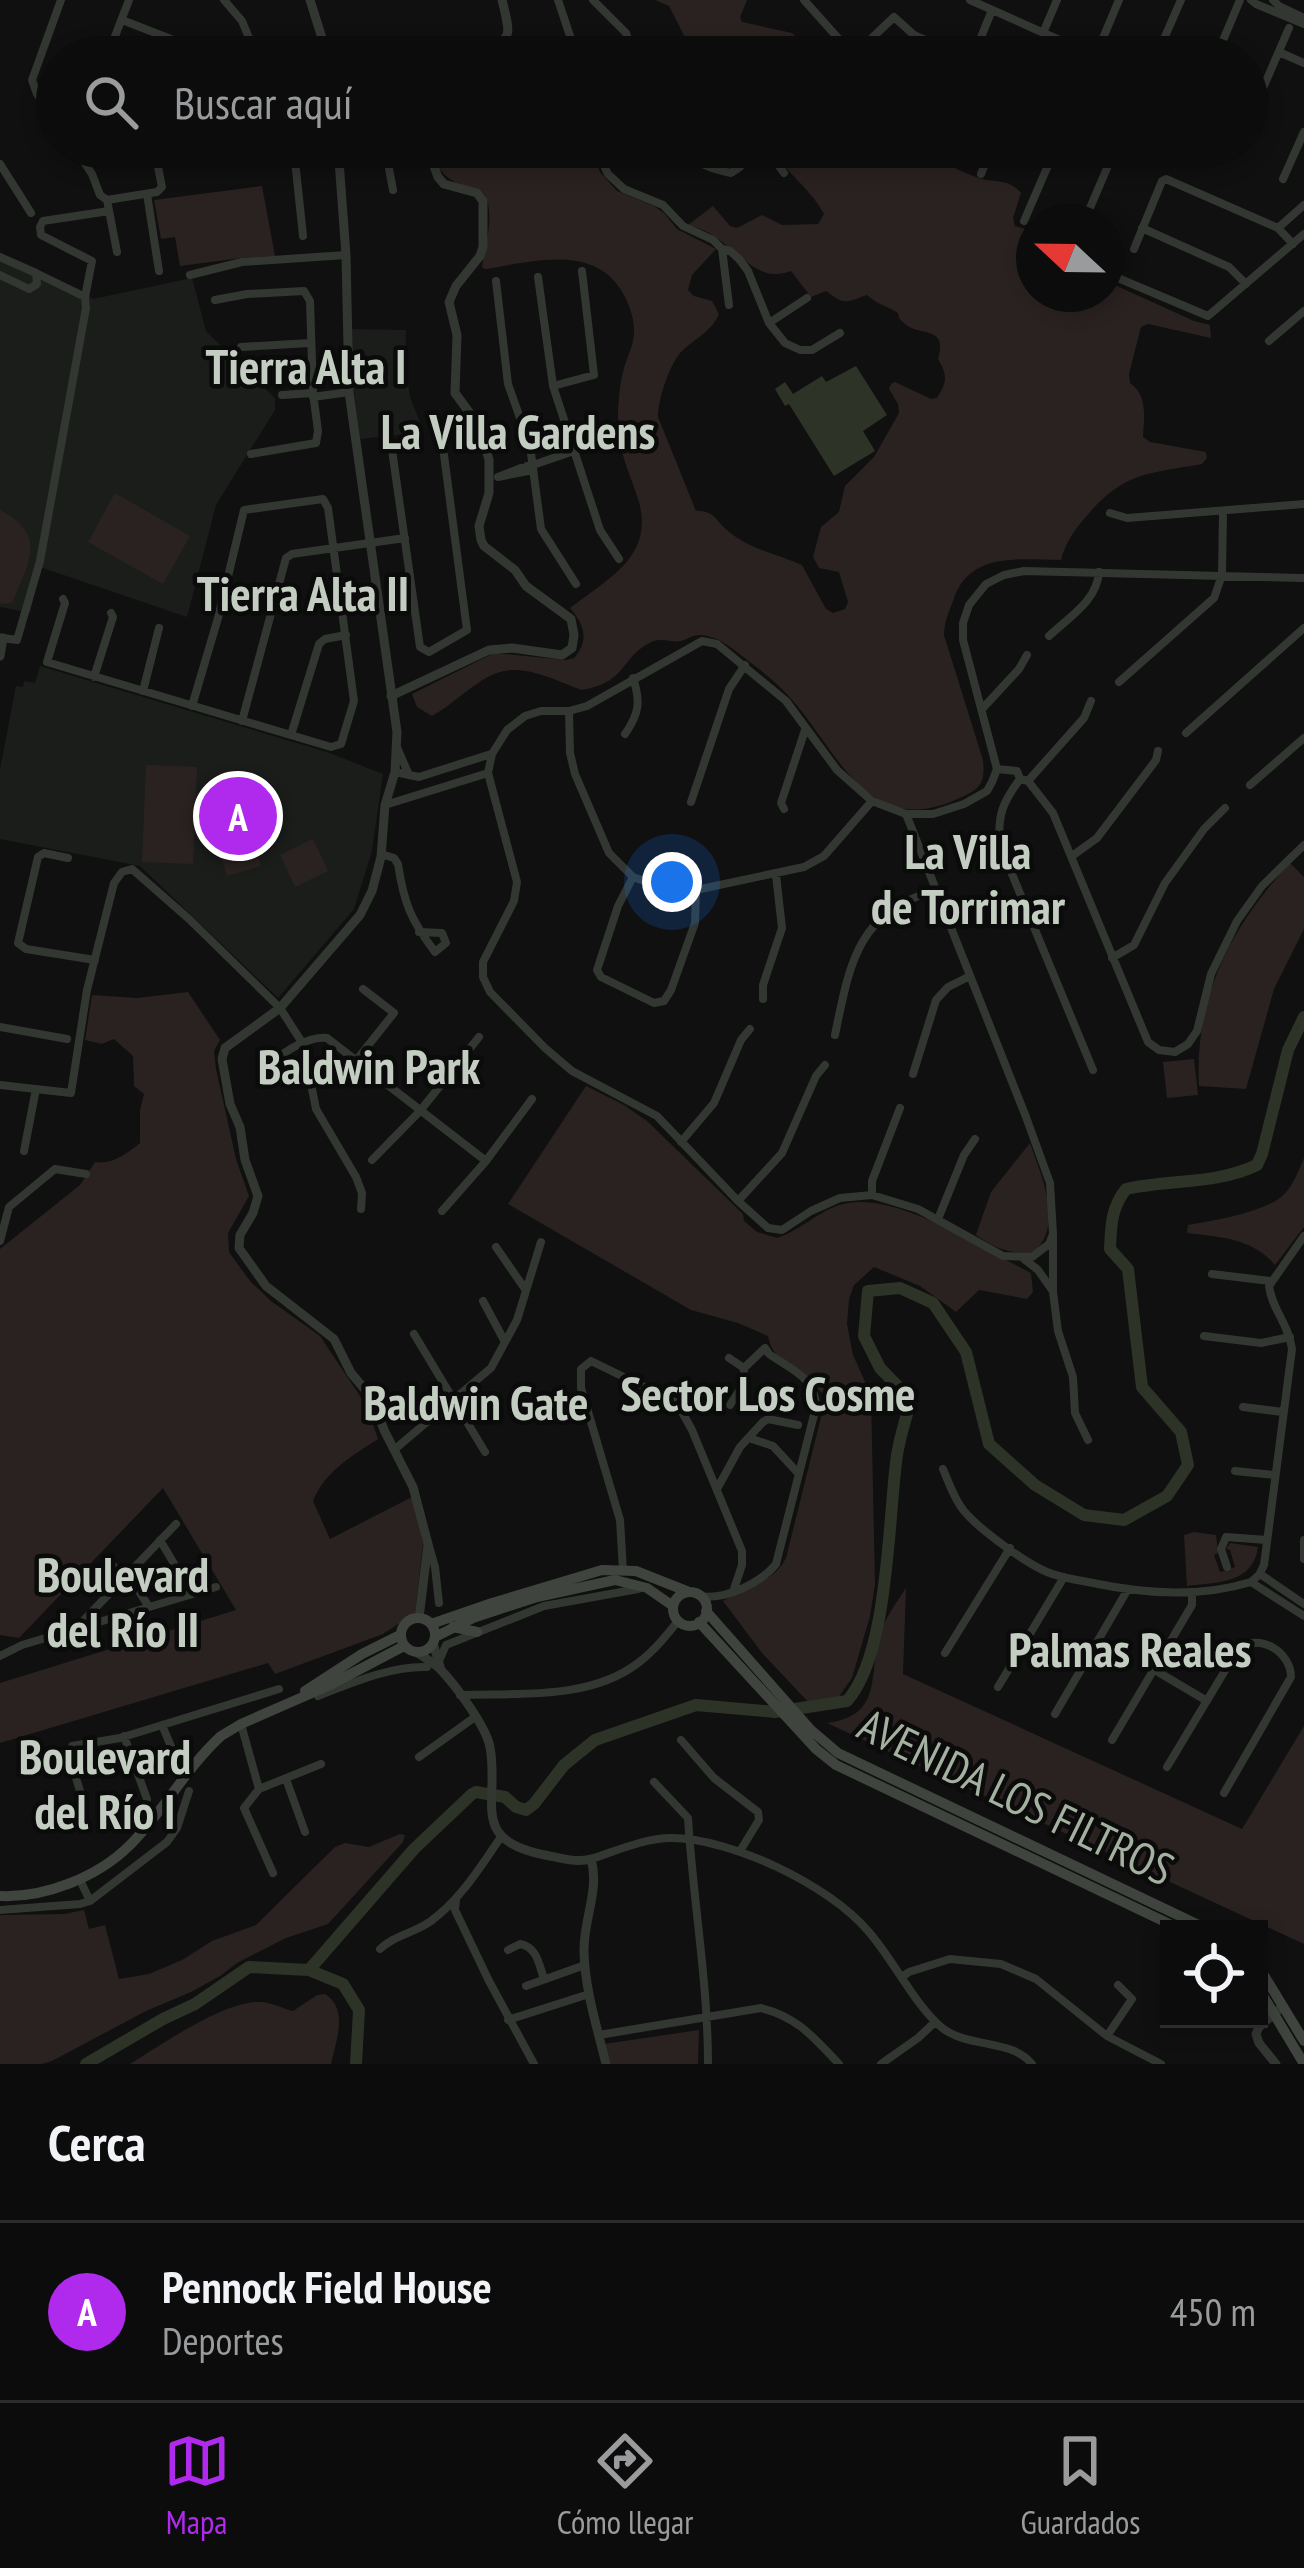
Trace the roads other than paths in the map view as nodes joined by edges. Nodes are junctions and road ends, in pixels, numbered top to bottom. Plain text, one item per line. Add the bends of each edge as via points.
1 (61, 0) edge
2 (129, 0) edge
3 (224, 0) edge
4 (310, 0) edge
5 (502, 0) edge
6 (558, 0) edge
7 (593, 0) edge
8 (805, 0) edge
9 (970, 0) edge
10 (1057, 0) edge
11 (1119, 0) edge
12 (1181, 0) edge
13 (1256, 1) edge
14 (992, 10) junction
15 (122, 20) junction
16 (1304, 21) edge
17 (1289, 28) dead end
18 (1043, 33) junction
19 (48, 36) edge
20 (116, 36) edge
21 (163, 36) edge
22 (248, 36) edge
23 (321, 36) edge
24 (507, 36) edge
25 (570, 36) edge
26 (627, 36) edge
27 (837, 36) edge
28 (875, 36) edge
29 (916, 36) edge
30 (981, 36) edge
31 (1050, 36) edge
32 (1104, 36) edge
33 (1165, 36) edge
34 (1231, 36) edge
35 (1279, 52) junction
36 (1304, 63) edge
37 (1268, 77) edge
38 (1304, 132) edge
39 (0, 164) edge
40 (88, 168) edge
41 (158, 168) edge
42 (296, 168) edge
43 (338, 168) edge
44 (389, 168) edge
45 (435, 168) edge
46 (605, 168) edge
47 (780, 168) edge
48 (983, 168) edge
49 (1047, 168) edge
50 (1107, 168) edge
51 (784, 173) dead end
52 (981, 174) dead end
53 (1283, 179) dead end
54 (393, 190) dead end
55 (147, 194) junction
56 (1031, 204) edge
57 (1092, 204) edge
58 (1304, 205) edge
59 (108, 206) junction
60 (31, 213) dead end
61 (1142, 228) junction
62 (1278, 228) junction
63 (1304, 234) edge
64 (304, 236) dead end
65 (1292, 244) junction
66 (722, 249) junction
67 (1134, 249) dead end
68 (117, 252) dead end
69 (346, 255) junction
70 (0, 257) edge
71 (159, 271) dead end
72 (582, 271) dead end
73 (36, 273) junction
74 (0, 275) edge
75 (190, 275) dead end
76 (538, 277) dead end
77 (496, 281) dead end
78 (1124, 281) edge
79 (1246, 284) junction
80 (86, 297) junction
81 (807, 298) dead end
82 (215, 300) dead end
83 (729, 305) dead end
84 (1304, 311) edge
85 (769, 323) junction
86 (840, 333) dead end
87 (1269, 341) dead end
88 (310, 343) junction
89 (242, 347) dead end
90 (553, 386) junction
91 (349, 392) junction
92 (282, 395) dead end
93 (313, 395) junction
94 (392, 450) dead end
95 (574, 452) junction
96 (251, 454) dead end
97 (444, 455) dead end
98 (527, 466) junction
99 (494, 478) junction
100 (1304, 504) edge
101 (1222, 512) junction
102 (1110, 513) dead end
103 (405, 538) junction
104 (370, 544) junction
105 (334, 548) junction
106 (619, 559) dead end
107 (1099, 572) junction
108 (1222, 575) junction
109 (1304, 578) edge
110 (576, 584) dead end
111 (63, 599) dead end
112 (111, 613) dead end
113 (159, 628) dead end
114 (1304, 628) edge
115 (346, 635) junction
116 (1048, 636) dead end
117 (2, 638) edge
118 (1027, 655) dead end
119 (0, 656) edge
120 (745, 665) junction
121 (94, 677) junction
122 (633, 679) junction
123 (1119, 682) dead end
124 (143, 692) junction
125 (391, 696) junction
126 (1091, 701) dead end
127 (192, 706) junction
128 (982, 709) junction
129 (569, 712) junction
130 (242, 721) junction
131 (806, 728) junction
132 (1186, 733) dead end
133 (625, 734) dead end
134 (291, 735) junction
135 (1304, 738) edge
136 (396, 745) junction
137 (1158, 751) dead end
138 (492, 754) junction
139 (997, 769) junction
140 (395, 772) junction
141 (484, 774) junction
142 (410, 777) junction
143 (1024, 780) junction
144 (1250, 785) dead end
145 (872, 801) junction
146 (691, 802) dead end
147 (385, 805) junction
148 (1225, 808) dead end
149 (784, 809) dead end
150 (906, 814) junction
151 (1304, 845) edge
152 (381, 854) junction
153 (1072, 856) junction
154 (68, 858) dead end
155 (776, 875) junction
156 (633, 877) junction
157 (696, 890) junction
158 (936, 890) junction
159 (419, 932) dead end
160 (1112, 958) junction
161 (95, 960) junction
162 (970, 976) junction
163 (364, 988) dead end
164 (763, 999) dead end
165 (280, 1008) junction
166 (0, 1028) edge
167 (750, 1029) dead end
168 (835, 1035) dead end
169 (479, 1037) dead end
170 (67, 1039) dead end
171 (303, 1044) junction
172 (356, 1060) junction
173 (825, 1064) dead end
174 (1093, 1070) dead end
175 (264, 1073) dead end
176 (914, 1074) dead end
177 (338, 1082) dead end
178 (0, 1085) edge
179 (36, 1089) junction
180 (532, 1099) dead end
181 (900, 1108) dead end
182 (419, 1111) junction
183 (975, 1138) dead end
184 (681, 1142) junction
185 (24, 1150) dead end
186 (372, 1160) dead end
187 (486, 1161) junction
188 (86, 1174) dead end
189 (872, 1195) junction
190 (738, 1201) junction
191 (361, 1209) dead end
192 (442, 1211) dead end
193 (938, 1219) junction
194 (1053, 1234) junction
195 (1304, 1236) edge
196 (0, 1241) edge
197 (541, 1242) dead end
198 (496, 1247) dead end
199 (1024, 1259) junction
200 (1212, 1274) dead end
201 (1270, 1281) junction
202 (526, 1290) junction
203 (1053, 1292) junction
204 (483, 1301) dead end
205 (414, 1334) dead end
206 (1204, 1336) dead end
207 (1290, 1337) junction
208 (506, 1343) junction
209 (729, 1358) dead end
210 (744, 1368) junction
211 (453, 1401) junction
212 (730, 1405) dead end
213 (1243, 1408) dead end
214 (1284, 1412) junction
215 (798, 1425) dead end
216 (749, 1438) junction
217 (1088, 1441) dead end
218 (395, 1449) junction
219 (485, 1452) dead end
220 (943, 1469) dead end
221 (1235, 1471) dead end
222 (797, 1473) junction
223 (1275, 1475) junction
224 (716, 1491) junction
225 (176, 1523) dead end
226 (160, 1540) junction
227 (1267, 1540) junction
228 (1304, 1540) edge
229 (428, 1544) junction
230 (1010, 1548) junction
231 (106, 1558) dead end
232 (1304, 1559) edge
233 (1227, 1568) dead end
234 (623, 1570) junction
235 (1260, 1574) junction
236 (126, 1575) junction
237 (1064, 1577) junction
238 (1251, 1582) junction
239 (216, 1587) dead end
240 (647, 1588) junction
241 (734, 1588) junction
242 (1128, 1589) junction
243 (1192, 1592) junction
244 (193, 1594) junction
245 (695, 1594) junction
246 (439, 1603) dead end
247 (1304, 1604) edge
248 (673, 1606) junction
249 (149, 1607) junction
250 (703, 1616) junction
251 (1304, 1616) edge
252 (678, 1621) junction
253 (83, 1627) junction
254 (453, 1627) junction
255 (430, 1631) junction
256 (477, 1632) junction
257 (407, 1644) junction
258 (945, 1653) dead end
259 (0, 1656) edge
260 (440, 1666) junction
261 (427, 1667) dead end
262 (1153, 1670) junction
263 (998, 1687) dead end
264 (279, 1689) dead end
265 (459, 1695) junction
266 (1207, 1701) junction
267 (283, 1706) junction
268 (1054, 1714) dead end
269 (475, 1717) junction
270 (241, 1724) junction
271 (162, 1725) junction
272 (124, 1736) junction
273 (1112, 1739) dead end
274 (681, 1740) dead end
275 (821, 1747) junction
276 (419, 1757) dead end
277 (321, 1765) dead end
278 (1167, 1767) dead end
279 (286, 1779) junction
280 (654, 1782) dead end
281 (187, 1784) junction
282 (259, 1789) junction
283 (1224, 1793) dead end
284 (147, 1799) dead end
285 (84, 1804) dead end
286 (305, 1832) dead end
287 (501, 1837) junction
288 (690, 1840) junction
289 (740, 1851) junction
290 (591, 1859) junction
291 (273, 1874) dead end
292 (80, 1880) junction
293 (0, 1896) edge
294 (456, 1900) junction
295 (90, 1901) junction
296 (0, 1910) edge
297 (1161, 1920) edge
298 (1188, 1920) edge
299 (380, 1949) dead end
300 (508, 1950) dead end
301 (585, 1965) junction
302 (902, 1977) junction
303 (544, 1979) junction
304 (1118, 1985) dead end
305 (526, 1986) dead end
306 (1268, 1987) edge
307 (589, 1994) junction
308 (1268, 1999) edge
309 (1278, 2010) junction
310 (708, 2018) junction
311 (508, 2020) junction
312 (934, 2021) junction
313 (599, 2035) junction
314 (1107, 2036) junction
315 (1304, 2041) edge
316 (1133, 2050) junction
317 (534, 2064) edge
318 (606, 2064) edge
319 (708, 2064) edge
320 (839, 2064) edge
321 (881, 2064) edge
322 (1032, 2064) edge
323 (1134, 2064) edge
324 (1161, 2064) edge
325 (1276, 2064) edge
326 (1304, 2064) edge

1 - 19 street
2 - 15 street
3 - 22 street
4 - 23 street
5 - 24 street
6 - 25 street
7 - 26 street
8 - 27 street
9 - 14 street
10 - 18 street
11 - 32 street
12 - 33 street
13 - 16 street
13 - 34 street
14 - 18 street
14 - 30 street
15 - 20 street
15 - 21 street
17 - 35 street
18 - 31 street
28 - 29 street via 894,17
35 - 36 street
35 - 37 street
38 - 53 street
39 - 60 street
40 - 59 street
41 - 55 street via 162,187
42 - 64 street
43 - 69 street
44 - 54 street
45 - 99 street via 444,184 483,202 480,256 449,302 455,392 480,428
46 - 66 street via 624,189 664,205
47 - 51 street
48 - 52 street
49 - 56 street
50 - 57 street
55 - 59 street
55 - 71 street
58 - 62 street
59 - 68 street
59 - 80 street via 40,227 40,236 92,261
61 - 62 street via 1166,179
61 - 67 street
61 - 79 street via 1228,267
62 - 65 street
63 - 65 street
65 - 79 street
66 - 83 street
66 - 85 street via 748,271
69 - 75 street via 242,262
69 - 91 street
70 - 73 street
72 - 90 street via 594,375
73 - 74 street via 29,289
73 - 80 street
76 - 90 street
77 - 98 street via 508,384 530,446
78 - 79 street via 1208,316
80 - 117 street via 40,561 17,640
81 - 85 street
82 - 88 street via 304,292
84 - 87 street
85 - 86 street via 785,343 806,351
88 - 89 street
88 - 93 street
90 - 95 street
91 - 93 street
91 - 104 street
92 - 93 street
93 - 96 street via 316,443
94 - 103 street
95 - 98 street
95 - 106 street via 600,530
97 - 103 street via 467,630 429,652 420,647
98 - 99 street
98 - 110 street via 541,529
99 - 125 street via 481,540 571,619 572,648 562,656 489,650
100 - 101 street
101 - 102 street
101 - 108 street
103 - 104 street
104 - 105 street
104 - 125 street
105 - 115 street
105 - 127 street via 323,499 244,510
105 - 130 street via 286,558
107 - 108 street
107 - 116 street via 1093,595
107 - 128 street via 1013,572 976,594 962,630
108 - 109 street
108 - 123 street via 1210,602
111 - 121 street via 47,662
112 - 121 street
113 - 124 street
114 - 132 street
115 - 134 street via 319,644
115 - 134 street via 354,700 340,744
117 - 119 street
118 - 128 street
120 - 122 street via 702,641
120 - 131 street
120 - 146 street via 729,689
121 - 124 street
122 - 129 street
122 - 133 street via 640,700
124 - 127 street
125 - 136 street
126 - 143 street
127 - 130 street
128 - 139 street
129 - 138 street via 525,716
129 - 156 street via 575,774 609,853
130 - 134 street
131 - 145 street
131 - 149 street
135 - 144 street
136 - 140 street
136 - 142 street
137 - 153 street via 1097,838
138 - 141 street
138 - 142 street
139 - 143 street
139 - 150 street via 976,800
140 - 142 street
140 - 147 street
141 - 147 street
141 - 184 street via 517,881 483,962 486,985 572,1070 650,1110
143 - 153 street via 1053,813
143 - 174 street via 1001,811 1000,844
145 - 150 street
145 - 155 street via 824,856
147 - 152 street
148 - 160 street via 1165,883 1134,945
150 - 158 street
151 - 160 street via 1238,921 1211,974 1197,1031 1183,1048 1159,1050 1148,1042
152 - 159 street via 398,864
152 - 165 street via 360,915
153 - 160 street
154 - 161 street via 38,857 19,943
155 - 157 street
155 - 164 street via 782,928
156 - 157 street
156 - 157 street via 597,970 654,1003 671,990 695,923
158 - 162 street
158 - 168 street via 886,912 861,942
161 - 165 street via 114,883 132,869
161 - 179 street via 71,1093
162 - 176 street via 936,1000
162 - 194 street via 1049,1183
163 - 172 street via 394,1013
165 - 171 street
165 - 218 street via 225,1048 222,1059 258,1196 239,1248 266,1286 334,1339
166 - 170 street
167 - 184 street via 714,1103
169 - 182 street
171 - 172 street via 327,1038
171 - 175 street
171 - 191 street via 316,1109 356,1177
172 - 177 street
172 - 182 street
173 - 190 street via 782,1153
178 - 179 street
179 - 185 street
180 - 187 street
181 - 189 street
182 - 186 street
182 - 187 street
183 - 193 street
184 - 190 street
187 - 192 street
188 - 196 street via 55,1169 9,1207
189 - 190 street via 839,1198 776,1230
189 - 193 street
193 - 199 street via 990,1250
194 - 199 street via 1042,1252
194 - 203 street
195 - 201 street
197 - 202 street
198 - 202 street
199 - 203 street
200 - 201 street
201 - 207 street
202 - 208 street
203 - 217 street
204 - 208 street
205 - 211 street
206 - 207 street via 1261,1343
207 - 214 street
208 - 211 street
209 - 210 street
210 - 212 street
210 - 222 street via 765,1348 816,1391
211 - 218 street
211 - 219 street
213 - 214 street
214 - 223 street
215 - 216 street via 768,1419
216 - 222 street via 772,1446
216 - 224 street
218 - 229 street
220 - 230 street via 962,1508
221 - 223 street
222 - 241 street via 776,1564
223 - 227 street
224 - 234 street via 677,1403 591,1361 584,1365 581,1388 620,1520
224 - 241 street via 742,1551
225 - 226 street
226 - 236 street
226 - 244 street
227 - 233 street via 1226,1537
227 - 235 street
228 - 232 street
229 - 246 street
229 - 255 street
230 - 237 street
230 - 258 street
231 - 236 street
234 - 245 main road
234 - 255 main road via 582,1575
235 - 238 street
235 - 247 street
236 - 249 street
236 - 253 street
237 - 242 street
237 - 263 street
238 - 243 street
238 - 251 street
239 - 244 street
240 - 248 main road
240 - 254 main road via 603,1582
240 - 256 street via 544,1606
241 - 245 street via 723,1597
242 - 243 street
242 - 268 street
243 - 262 street
244 - 249 street
245 - 248 main road
245 - 250 main road
248 - 252 main road
249 - 253 street
250 - 252 main road via 690,1625
250 - 275 main road, AVENIDA LOS FILTROS
252 - 265 street via 637,1665 611,1678 549,1692
253 - 259 street
254 - 255 main road
254 - 256 main road
255 - 257 main road via 425,1651
255 - 257 main road via 407,1622
255 - 260 street
256 - 260 street via 446,1645
257 - 260 street
257 - 267 main road
260 - 265 street
261 - 267 street
262 - 266 street
262 - 273 street
264 - 271 street
265 - 269 street
266 - 278 street
266 - 283 street via 1244,1643 1262,1642 1290,1662 1290,1682
267 - 270 main road
269 - 276 street
269 - 287 street via 488,1740
270 - 281 main road via 212,1744
270 - 282 street
271 - 272 street
271 - 281 street
272 - 284 street
272 - 285 street via 70,1748
274 - 289 street via 758,1812
275 - 297 main road, AVENIDA LOS FILTROS via 847,1771
275 - 298 main road, AVENIDA LOS FILTROS
277 - 279 street
279 - 282 street
279 - 286 street
280 - 288 street via 688,1818
281 - 292 main road via 128,1848
281 - 295 street via 167,1842
282 - 291 street via 244,1808
287 - 290 street via 531,1852
287 - 294 street
288 - 289 street
288 - 290 street via 635,1844
288 - 310 street
289 - 302 street via 842,1906
290 - 301 street
292 - 293 main road
292 - 295 street
294 - 299 street
294 - 311 street
295 - 296 street
300 - 303 street via 530,1947
301 - 303 street
301 - 307 street
302 - 312 street
302 - 314 street via 950,1959 1001,1964 1036,1979
303 - 305 street
304 - 314 street via 1132,1999
306 - 309 main road
307 - 311 street
307 - 313 street
308 - 309 main road
309 - 315 main road
309 - 325 street via 1256,2034
309 - 326 main road
310 - 313 street
310 - 319 street
310 - 320 street via 776,2011
311 - 317 street
312 - 321 street
312 - 322 street via 969,2042 1020,2052
313 - 318 street
314 - 316 street
316 - 323 street
316 - 324 street

